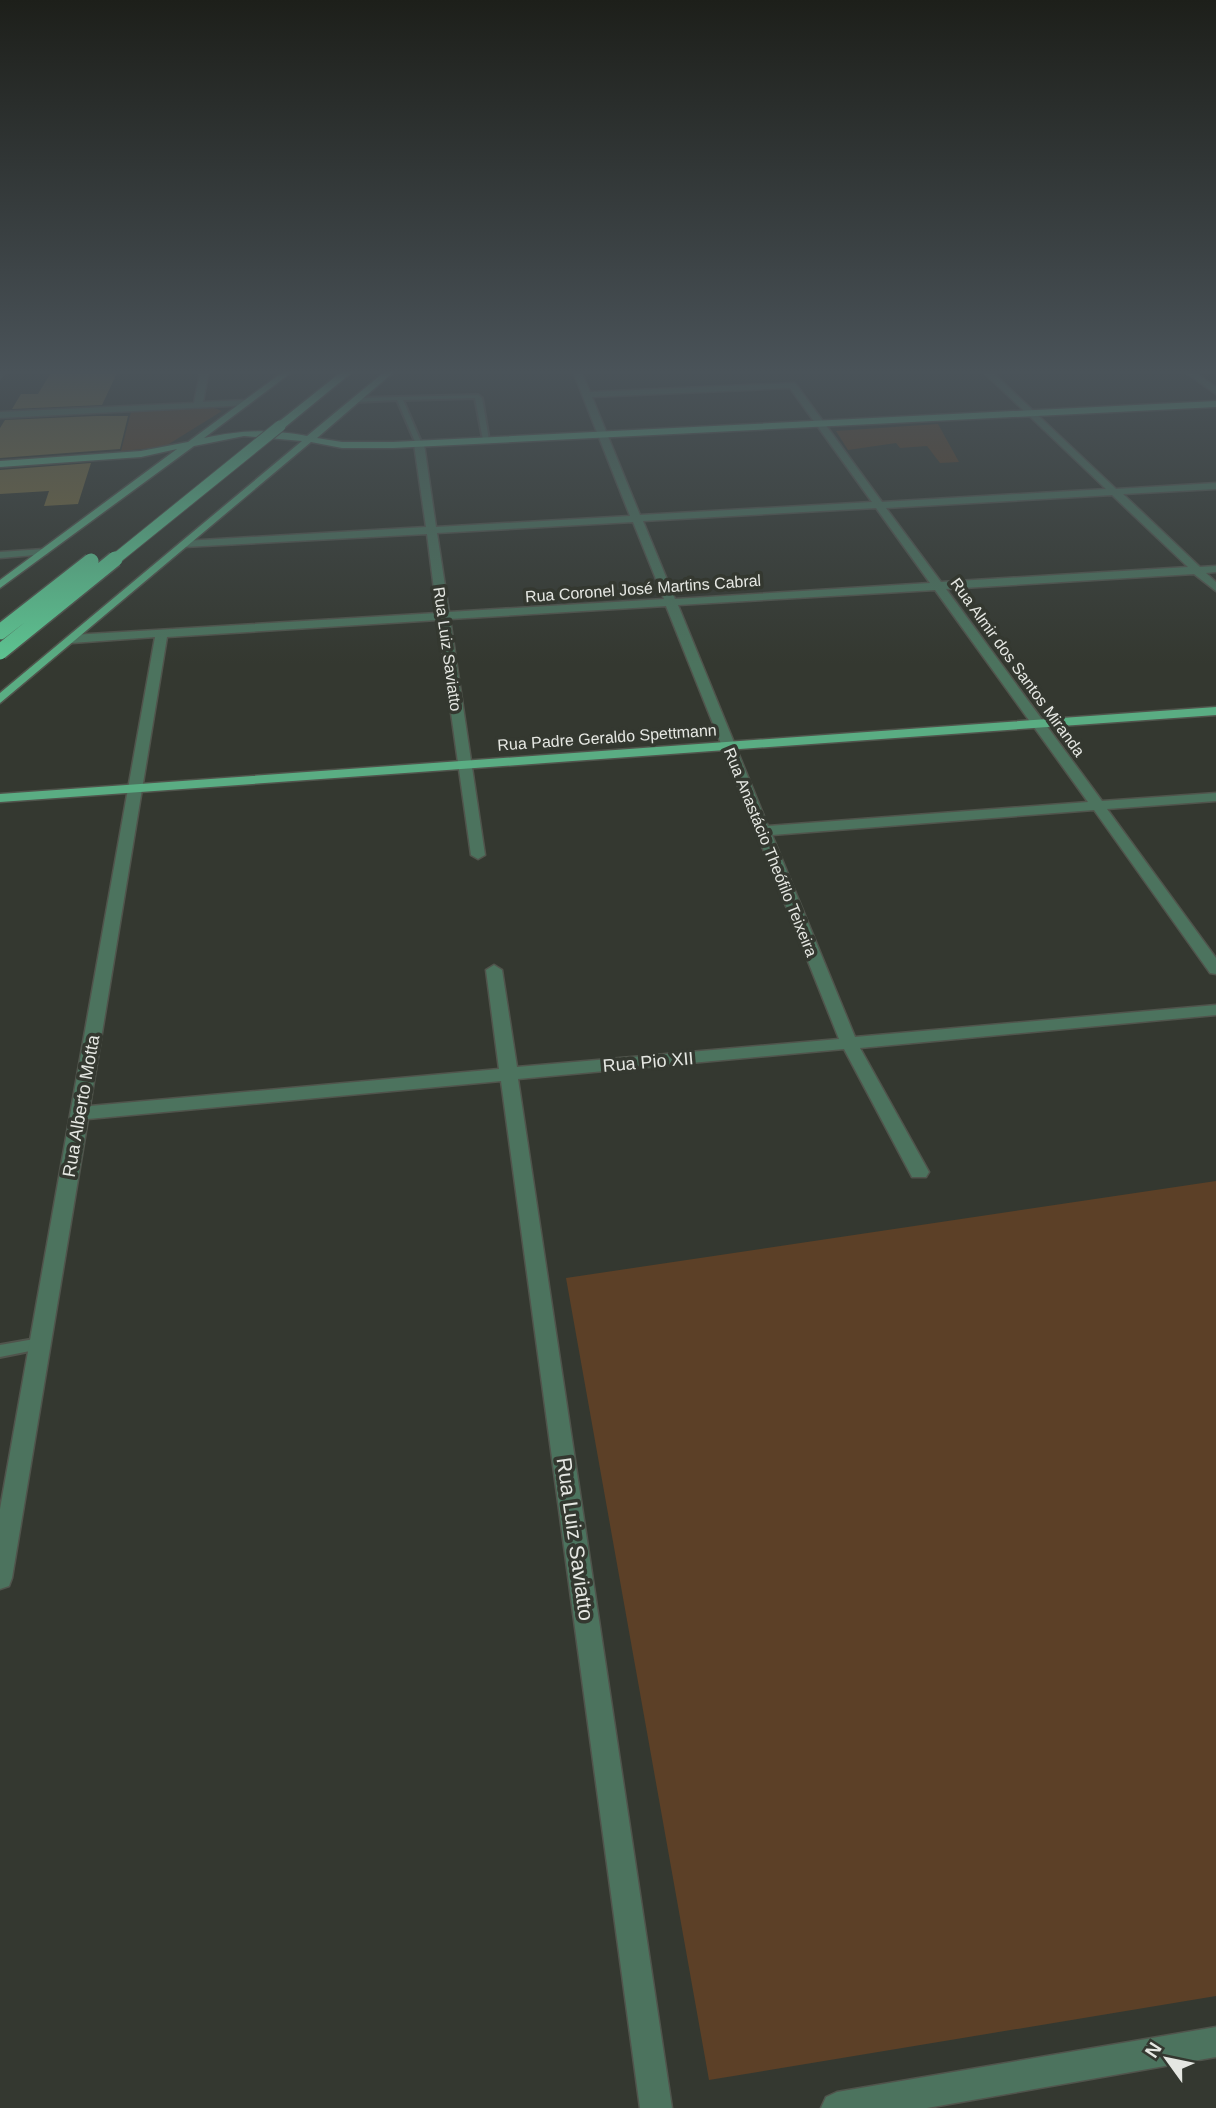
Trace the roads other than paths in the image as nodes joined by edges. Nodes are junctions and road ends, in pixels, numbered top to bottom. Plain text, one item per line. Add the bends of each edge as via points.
1 (134, 467) edge
2 (158, 467) edge
3 (209, 467) edge
4 (229, 467) edge
5 (276, 467) edge
6 (422, 467) edge
7 (616, 467) edge
8 (852, 467) edge
9 (1089, 467) edge
10 (149, 474) junction
11 (1216, 486) edge
12 (1115, 492) junction
13 (879, 505) junction
14 (637, 519) junction
15 (432, 531) junction
16 (184, 544) junction
17 (43, 552) junction
18 (0, 555) edge
19 (1216, 569) edge
20 (1197, 570) junction
21 (0, 584) edge
22 (937, 586) junction
23 (1216, 588) edge
24 (671, 602) junction
25 (444, 616) junction
26 (0, 632) edge
27 (162, 634) junction
28 (72, 639) junction
29 (0, 652) edge
30 (0, 699) edge
31 (1216, 711) edge
32 (1036, 723) junction
33 (728, 746) junction
34 (465, 765) junction
35 (135, 788) junction
36 (1216, 797) edge
37 (0, 798) edge
38 (1097, 806) junction
39 (763, 831) junction
40 (478, 855) dead end
41 (1216, 969) edge
42 (494, 970) dead end
43 (1216, 1010) edge
44 (849, 1043) junction
45 (509, 1074) junction
46 (80, 1113) junction
47 (919, 1172) dead end
48 (40, 1344) junction
49 (0, 1351) edge
50 (0, 1578) edge
51 (1216, 2042) edge
52 (656, 2108) edge
53 (837, 2108) edge

1 - 10 main road
2 - 10 main road
3 - 26 highway, bridge
4 - 29 highway, bridge
5 - 16 main road
6 - 15 street, Rua Luiz Saviatto
7 - 14 street, Rua Anastácio Theófilo Teixeira
8 - 13 street, Rua Almir dos Santos Miranda
9 - 12 street
10 - 17 main road
11 - 12 street
12 - 13 street
12 - 20 street
13 - 14 street
13 - 22 street, Rua Almir dos Santos Miranda
14 - 15 street
14 - 24 street, Rua Anastácio Theófilo Teixeira
15 - 16 street
15 - 25 street, Rua Luiz Saviatto
16 - 28 main road
17 - 18 street
17 - 21 main road
19 - 20 street, Rua Coronel José Martins Cabral
20 - 22 street, Rua Coronel José Martins Cabral
20 - 23 street
22 - 24 street, Rua Coronel José Martins Cabral
22 - 32 street, Rua Almir dos Santos Miranda
24 - 25 street, Rua Coronel José Martins Cabral
24 - 33 street, Rua Anastácio Theófilo Teixeira
25 - 27 street, Rua Coronel José Martins Cabral
25 - 34 street, Rua Luiz Saviatto
27 - 28 street, Rua Coronel José Martins Cabral
27 - 35 street, Rua Alberto Motta
28 - 30 main road
31 - 32 main road, Rua Padre Geraldo Spettmann
32 - 33 main road, Rua Padre Geraldo Spettmann
32 - 38 street, Rua Almir dos Santos Miranda
33 - 34 main road, Rua Padre Geraldo Spettmann
33 - 39 street, Rua Anastácio Theófilo Teixeira
34 - 35 main road, Rua Padre Geraldo Spettmann
34 - 40 street, Rua Luiz Saviatto
35 - 37 main road, Rua Padre Geraldo Spettmann
35 - 46 street, Rua Alberto Motta
36 - 38 street
38 - 39 street
38 - 41 street, Rua Almir dos Santos Miranda
39 - 44 street, Rua Anastácio Theófilo Teixeira
42 - 45 street, Rua Luiz Saviatto
43 - 44 street, Rua Pio XII
44 - 45 street, Rua Pio XII
44 - 47 street, Rua Anastácio Theófilo Teixeira
45 - 46 street, Rua Pio XII
45 - 52 street, Rua Luiz Saviatto
46 - 48 street, Rua Alberto Motta
48 - 49 lane
48 - 50 street, Rua Alberto Motta
51 - 53 street

